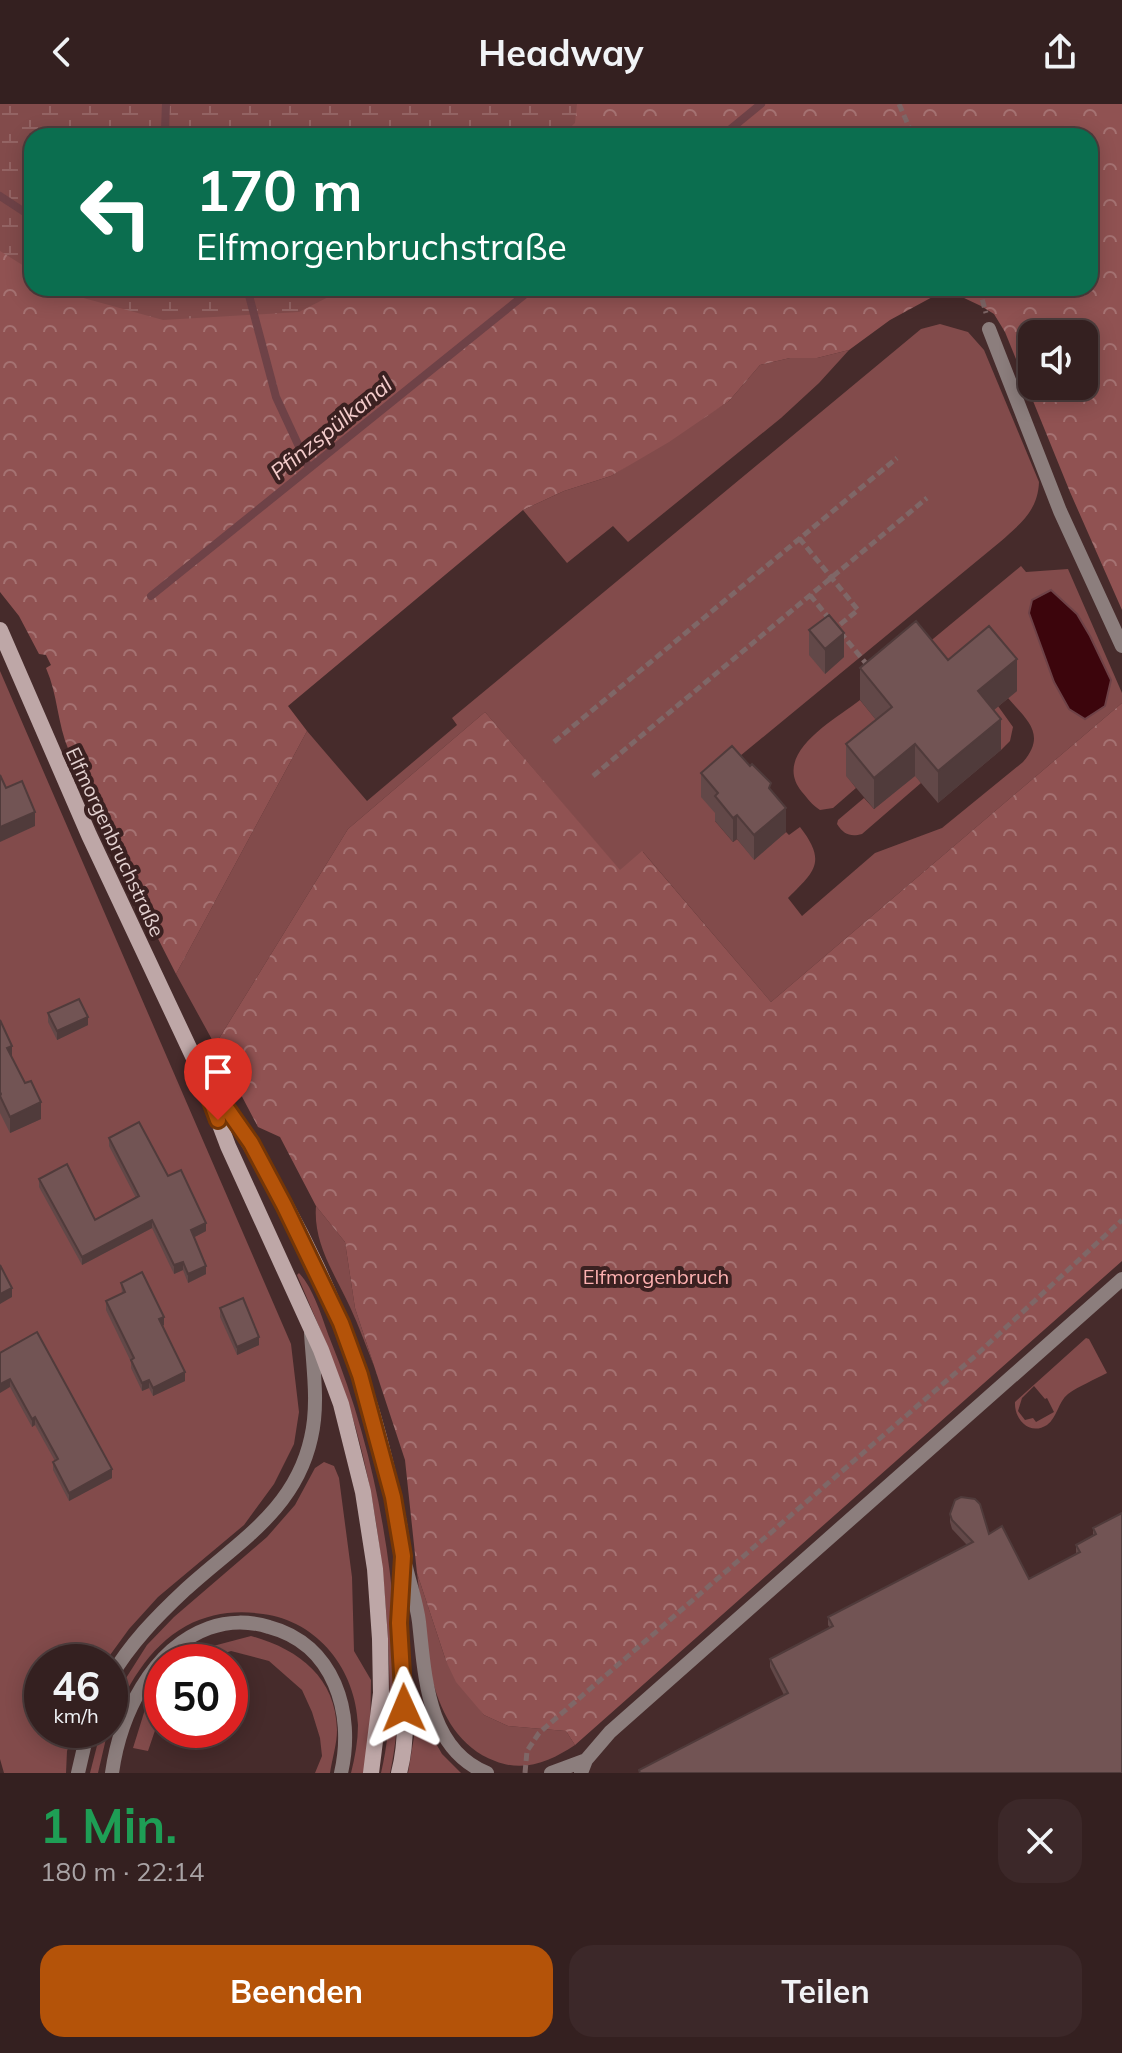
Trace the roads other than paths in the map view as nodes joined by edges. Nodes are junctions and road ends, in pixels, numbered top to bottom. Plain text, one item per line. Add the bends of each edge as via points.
1 (989, 329) dead end
2 (0, 630) edge
3 (1122, 646) edge
4 (199, 1069) junction
5 (1122, 1279) edge
6 (311, 1329) junction
7 (403, 1556) junction
8 (128, 1648) edge
9 (84, 1748) edge
10 (584, 1766) edge
11 (78, 1773) edge
12 (112, 1773) edge
13 (341, 1773) edge
14 (371, 1773) edge
15 (399, 1773) edge
16 (487, 1773) edge
17 (551, 1773) edge

1 - 3 lane via 1060,511
2 - 4 main road, Elfmorgenbruchstraße
4 - 6 main road, Elfmorgenbruchstraße
4 - 7 main road, Elfmorgenbruchstraße via 251,1143 341,1323 377,1428
5 - 10 lane via 610,1732
6 - 8 lane via 314,1415 298,1476 280,1505 250,1536 186,1589
6 - 14 main road, Elfmorgenbruchstraße via 341,1404 375,1569 381,1693
7 - 15 main road, Elfmorgenbruchstraße via 399,1623 405,1696
7 - 16 lane via 436,1718 448,1744
9 - 11 lane
10 - 17 lane
12 - 13 lane via 125,1722 155,1668 209,1628 254,1623 300,1640 330,1672 343,1704

